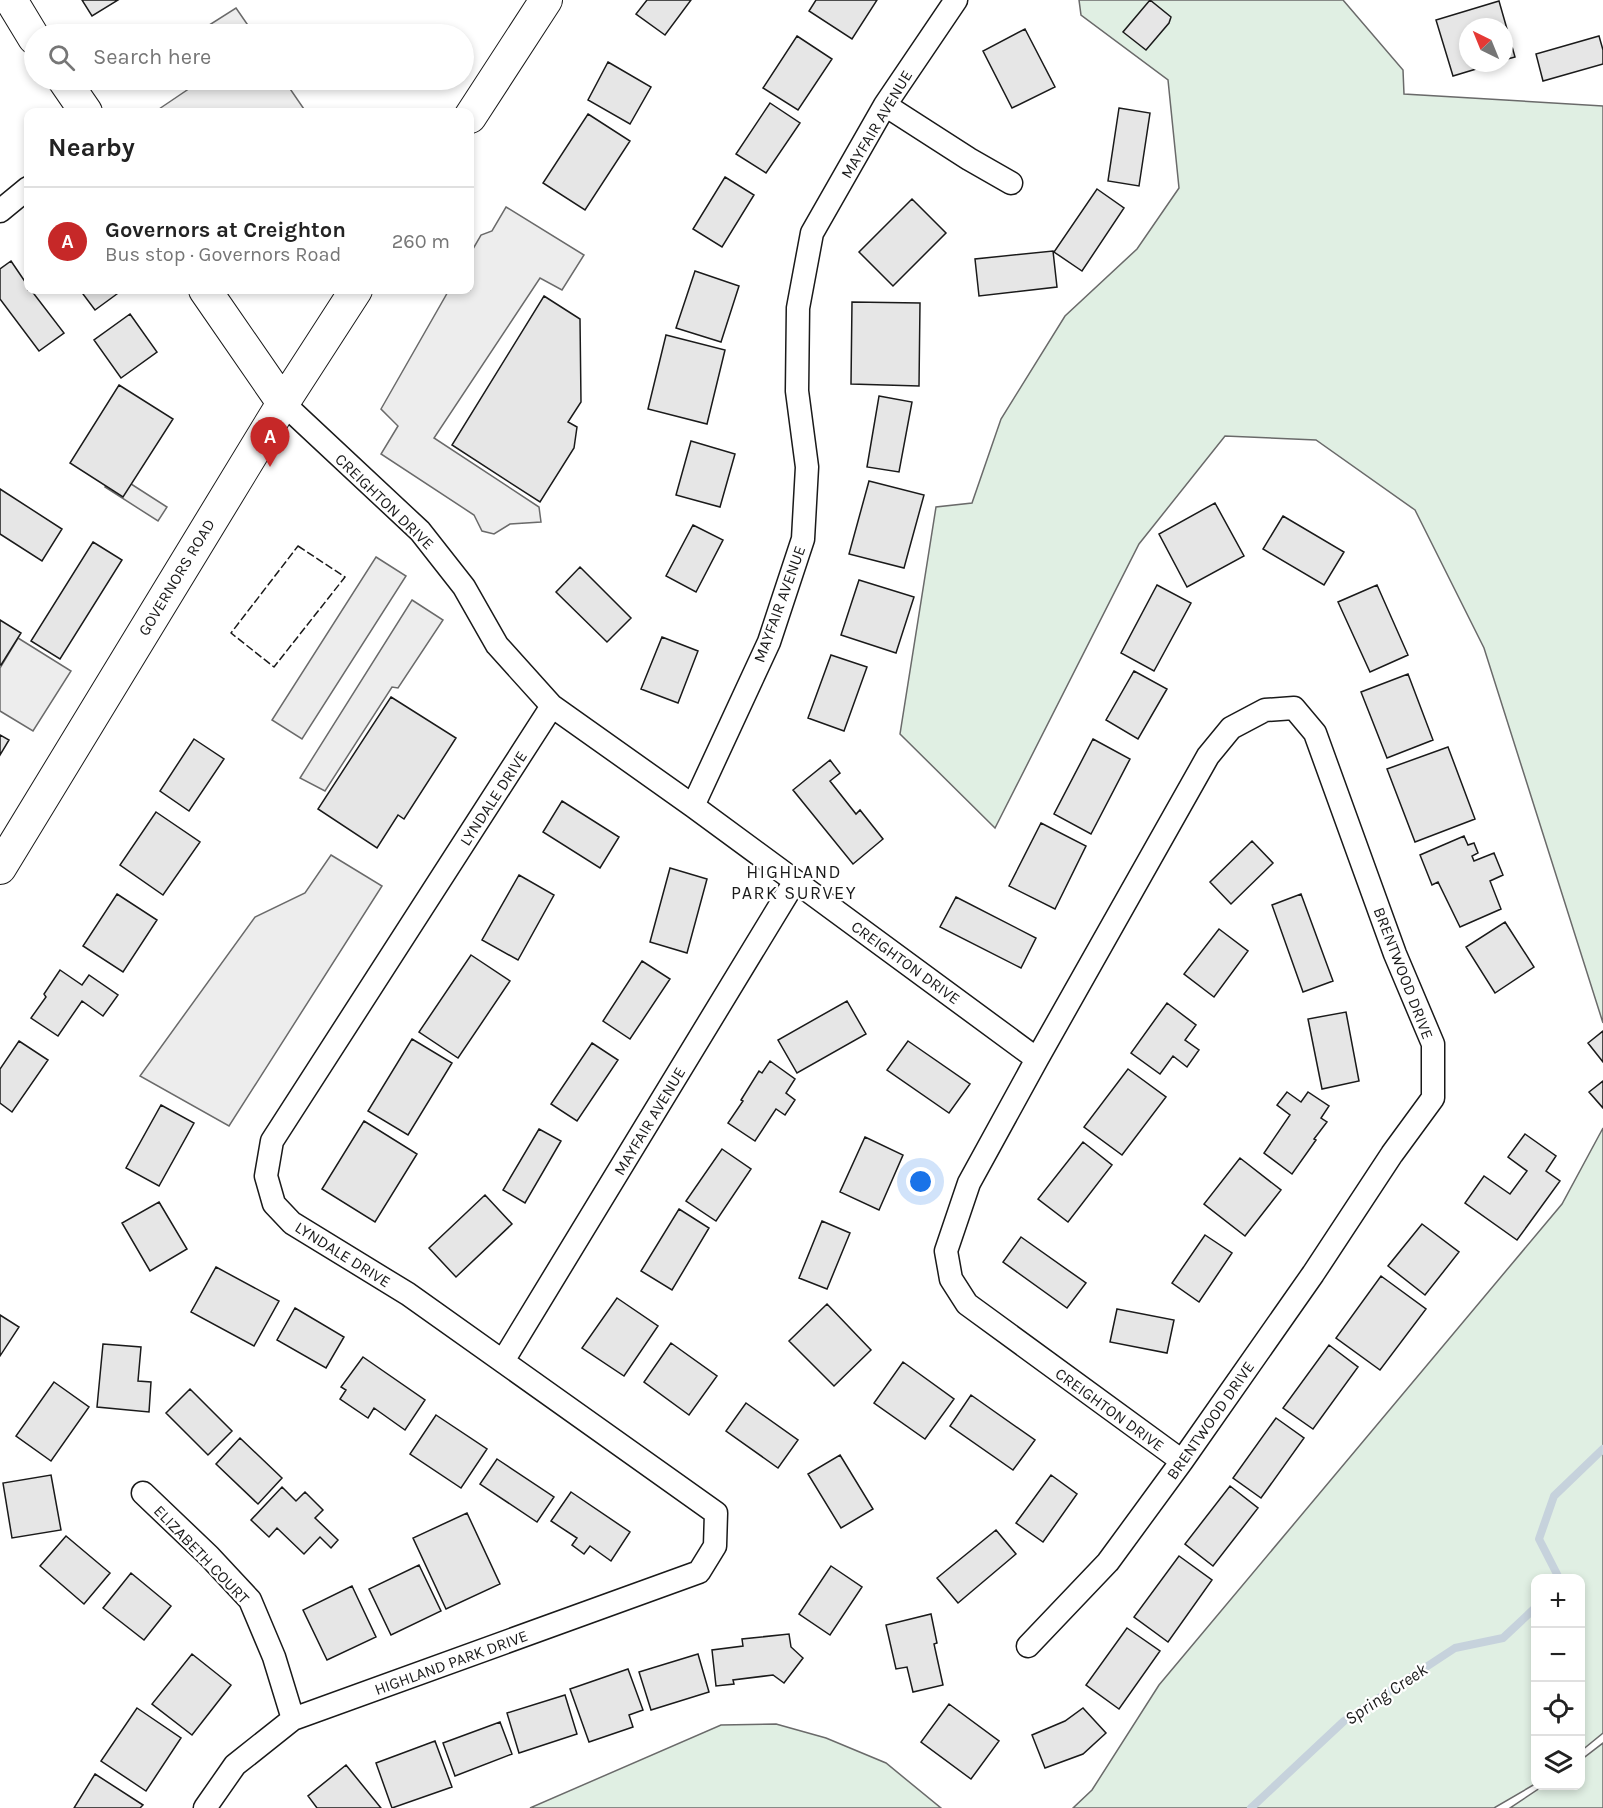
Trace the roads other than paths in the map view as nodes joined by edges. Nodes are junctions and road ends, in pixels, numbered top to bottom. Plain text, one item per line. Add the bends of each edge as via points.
1 (11, 0) edge
2 (546, 0) edge
3 (956, 0) edge
4 (26, 24) edge
5 (71, 90) edge
6 (885, 105) junction
7 (83, 108) edge
8 (474, 111) edge
9 (1011, 183) dead end
10 (24, 191) edge
11 (0, 211) edge
12 (208, 294) edge
13 (353, 294) edge
14 (283, 403) junction
15 (552, 706) junction
16 (693, 806) junction
17 (0, 867) edge
18 (795, 881) junction
19 (1037, 1059) junction
20 (503, 1361) junction
21 (1182, 1461) junction
22 (143, 1493) dead end
23 (715, 1546) joint
24 (1029, 1646) dead end
25 (294, 1719) junction
26 (205, 1808) edge

1 - 4 main road
2 - 8 main road
3 - 6 street, MAYFAIR AVENUE
5 - 7 main road
6 - 9 street
6 - 16 street, MAYFAIR AVENUE via 812,233 798,308 797,391 807,467 803,539 769,642
10 - 11 street
12 - 14 main road
13 - 14 main road, GOVERNORS ROAD
14 - 15 street, CREIGHTON DRIVE via 420,531 464,587 497,645
14 - 17 main road, GOVERNORS ROAD
15 - 16 street, CREIGHTON DRIVE
15 - 20 street, LYNDALE DRIVE via 272,1141 266,1176 274,1204 292,1223 408,1294
16 - 18 street, CREIGHTON DRIVE
18 - 19 street, CREIGHTON DRIVE
18 - 20 street, MAYFAIR AVENUE
19 - 21 street, CREIGHTON DRIVE via 969,1183 946,1251 951,1279 967,1304
19 - 21 street, BRENTWOOD DRIVE via 1208,756 1231,728 1265,710 1294,708 1315,733 1395,954 1433,1044 1433,1098
20 - 23 street, LYNDALE DRIVE via 716,1513
21 - 24 street, BRENTWOOD DRIVE via 1108,1562
22 - 25 street, ELIZABETH COURT via 250,1600
23 - 25 street, HIGHLAND PARK DRIVE via 699,1572
25 - 26 street, HIGHLAND PARK DRIVE via 236,1765

